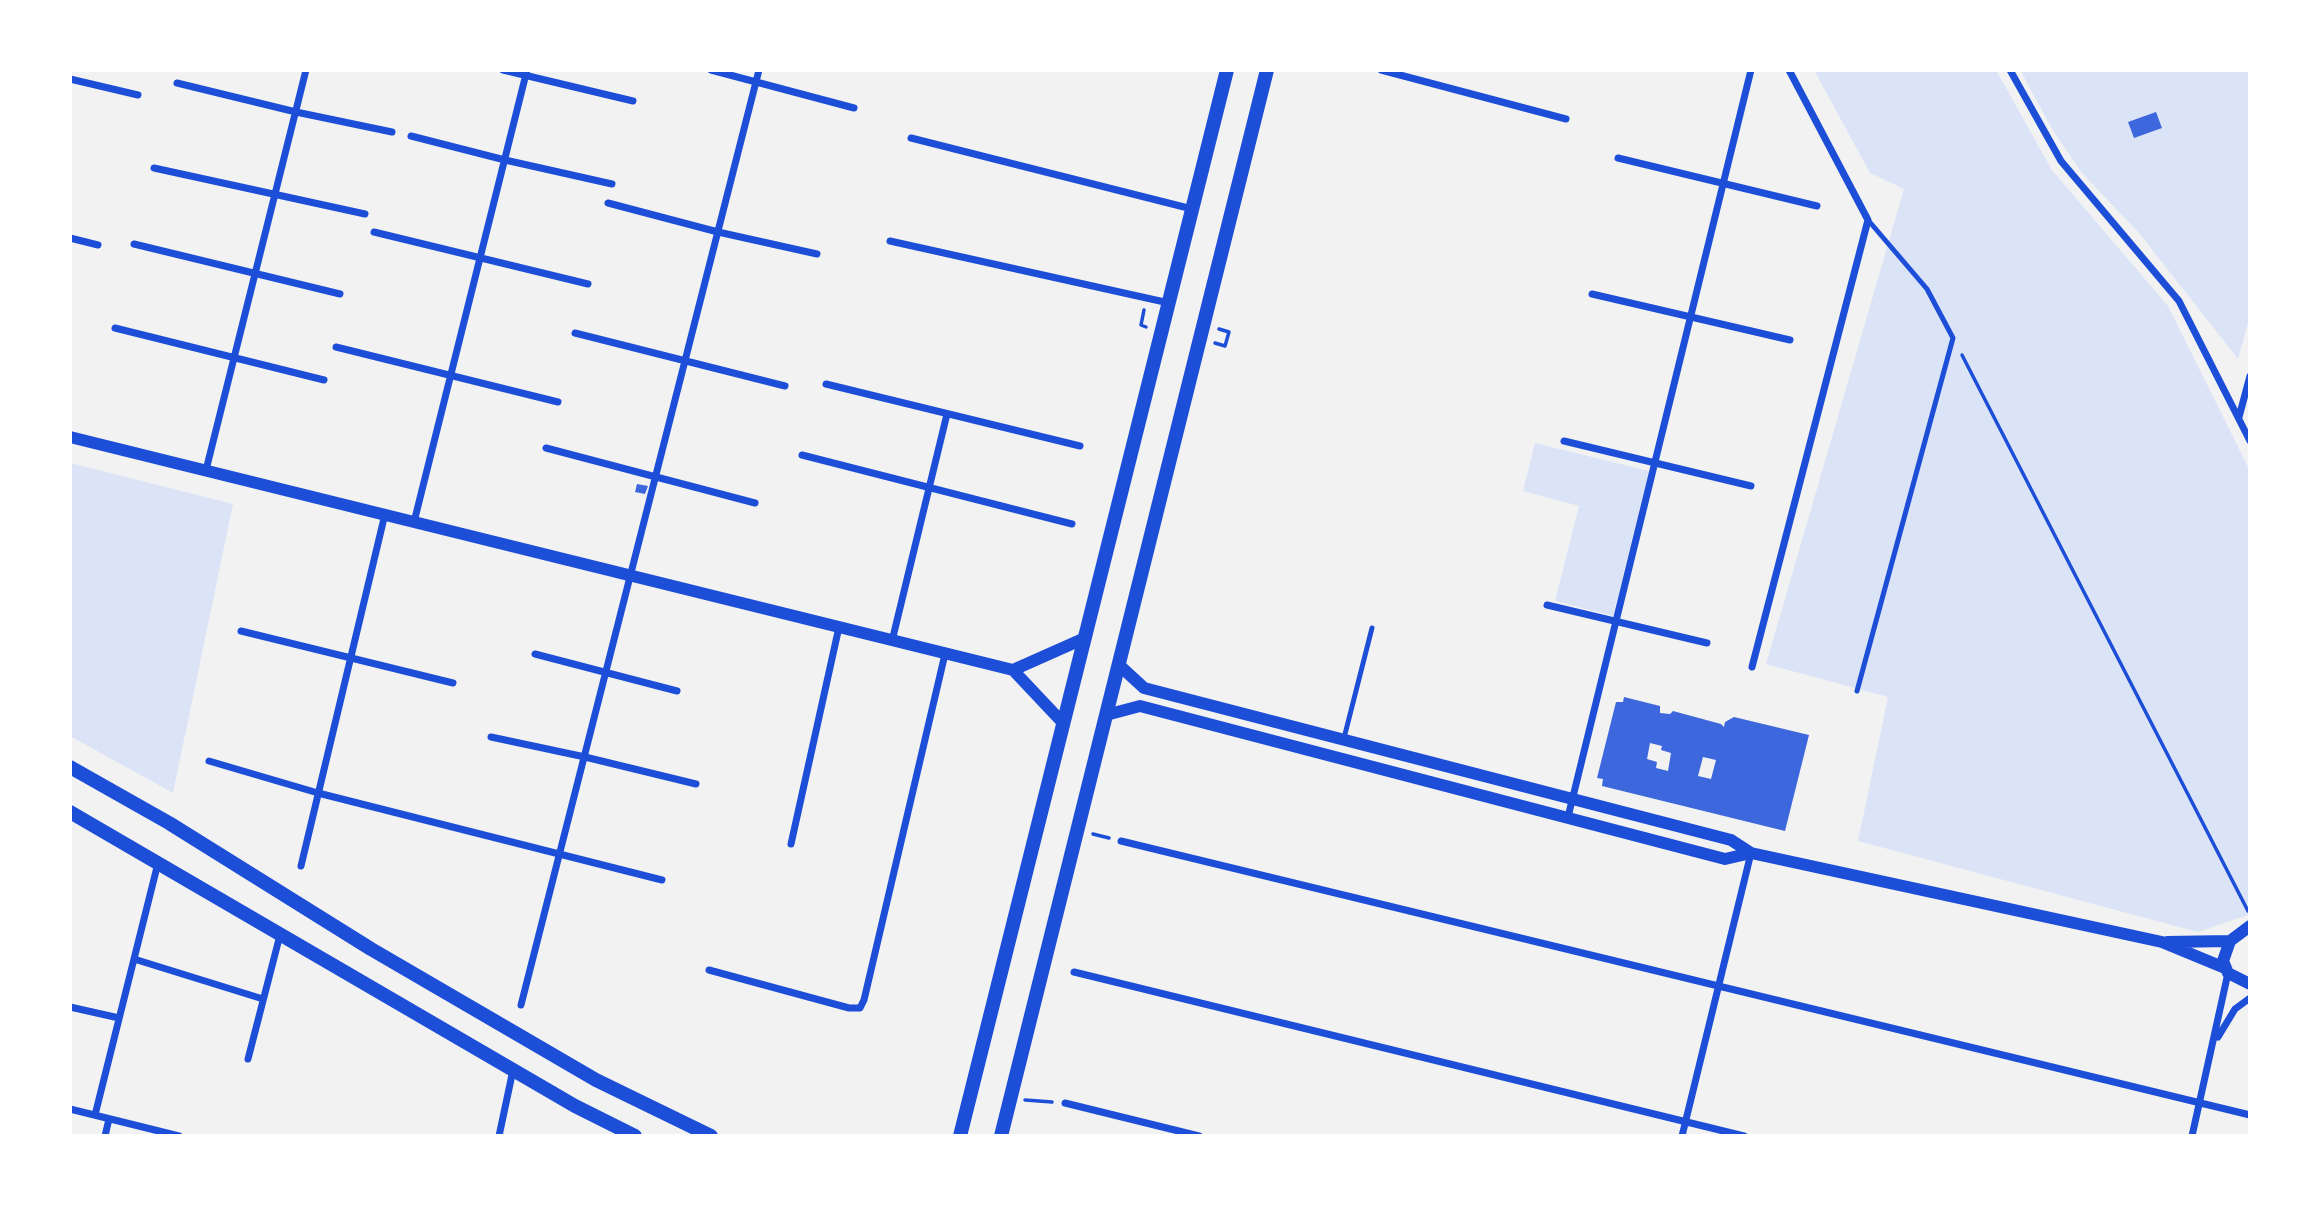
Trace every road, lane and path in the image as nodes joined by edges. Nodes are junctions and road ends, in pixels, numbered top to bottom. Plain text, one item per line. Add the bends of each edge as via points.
1 (306, 70) edge
2 (503, 70) edge
3 (711, 70) edge
4 (760, 70) edge
5 (1227, 70) edge
6 (1267, 70) edge
7 (1381, 70) edge
8 (1751, 70) edge
9 (1789, 70) edge
10 (2010, 70) edge
11 (527, 72) edge
12 (70, 79) edge
13 (756, 82) junction
14 (177, 83) dead end
15 (138, 95) dead end
16 (633, 101) dead end
17 (854, 108) dead end
18 (296, 112) junction
19 (1566, 119) dead end
20 (392, 132) dead end
21 (411, 136) dead end
22 (911, 138) dead end
23 (1618, 158) dead end
24 (505, 160) junction
25 (155, 168) dead end
26 (612, 184) dead end
27 (1723, 185) junction
28 (275, 194) junction
29 (608, 203) dead end
30 (1817, 206) dead end
31 (1192, 209) junction
32 (365, 215) dead end
33 (1868, 220) junction
34 (374, 232) dead end
35 (718, 232) junction
36 (70, 238) edge
37 (890, 241) dead end
38 (134, 244) dead end
39 (98, 245) dead end
40 (817, 254) dead end
41 (481, 257) junction
42 (255, 273) junction
43 (587, 284) dead end
44 (340, 294) dead end
45 (1592, 294) dead end
46 (1169, 303) junction
47 (1144, 312) dead end
48 (1690, 317) junction
49 (1141, 325) dead end
50 (115, 328) dead end
51 (575, 332) dead end
52 (1229, 332) dead end
53 (1953, 338) junction
54 (1790, 340) dead end
55 (1225, 346) dead end
56 (336, 347) dead end
57 (234, 357) junction
58 (686, 361) junction
59 (451, 375) junction
60 (2250, 376) edge
61 (324, 380) dead end
62 (826, 384) dead end
63 (785, 386) dead end
64 (558, 402) dead end
65 (947, 414) junction
66 (2239, 417) junction
67 (70, 437) edge
68 (1564, 441) dead end
69 (2250, 441) edge
70 (1080, 446) dead end
71 (546, 448) dead end
72 (802, 455) dead end
73 (1654, 463) junction
74 (206, 470) junction
75 (657, 476) junction
76 (1751, 486) dead end
77 (929, 488) junction
78 (755, 503) dead end
79 (384, 514) junction
80 (414, 522) junction
81 (1072, 524) dead end
82 (631, 576) junction
83 (1547, 605) dead end
84 (1615, 623) junction
85 (839, 627) junction
86 (1372, 628) dead end
87 (241, 631) dead end
88 (1085, 638) junction
89 (892, 641) junction
90 (1707, 643) dead end
91 (945, 653) junction
92 (534, 654) dead end
93 (350, 658) junction
94 (1119, 665) junction
95 (1752, 667) dead end
96 (1013, 670) junction
97 (606, 673) junction
98 (453, 682) dead end
99 (677, 691) dead end
100 (1857, 691) dead end
101 (1106, 715) junction
102 (1063, 723) junction
103 (491, 737) dead end
104 (1344, 738) junction
105 (585, 757) junction
106 (209, 761) dead end
107 (70, 767) edge
108 (696, 784) dead end
109 (318, 793) junction
110 (1572, 798) junction
111 (70, 812) edge
112 (1568, 817) junction
113 (1078, 829) junction
114 (1121, 841) joint
115 (792, 844) dead end
116 (1751, 853) junction
117 (559, 854) junction
118 (158, 862) junction
119 (301, 866) dead end
120 (662, 880) dead end
121 (2250, 915) edge
122 (2250, 926) edge
123 (280, 934) junction
124 (2230, 941) junction
125 (2162, 943) junction
126 (134, 959) junction
127 (709, 970) dead end
128 (2226, 971) junction
129 (1074, 972) dead end
130 (2250, 984) edge
131 (1718, 986) junction
132 (2250, 998) edge
133 (264, 999) junction
134 (521, 1005) dead end
135 (70, 1006) edge
136 (119, 1018) junction
137 (2213, 1047) junction
138 (248, 1059) dead end
139 (513, 1070) junction
140 (1011, 1099) junction
141 (1065, 1103) joint
142 (2200, 1103) junction
143 (70, 1109) edge
144 (95, 1115) junction
145 (2250, 1115) edge
146 (109, 1119) junction
147 (1685, 1122) junction
148 (961, 1130) edge
149 (105, 1136) edge
150 (179, 1136) edge
151 (499, 1136) edge
152 (635, 1136) edge
153 (711, 1136) edge
154 (951, 1136) edge
155 (1001, 1136) edge
156 (1199, 1136) edge
157 (1682, 1136) edge
158 (1744, 1136) edge
159 (2192, 1136) edge

1 - 18 street
2 - 11 street
3 - 13 street
4 - 13 street
5 - 31 main road
6 - 94 main road
7 - 19 street
8 - 27 street
9 - 33 street
10 - 66 street via 2061,161 2179,300
11 - 16 street
11 - 24 street
12 - 15 street
13 - 17 street
13 - 35 street
14 - 18 street
18 - 20 street
18 - 28 street
21 - 24 street
22 - 31 street
23 - 27 street
24 - 26 street
24 - 41 street
25 - 28 street
27 - 30 street
27 - 48 street
28 - 32 street
28 - 42 street
29 - 35 street
31 - 46 main road
33 - 53 lane via 1927,289
33 - 95 street
34 - 41 street
35 - 40 street
35 - 58 street
36 - 39 street
37 - 46 street
38 - 42 street
41 - 43 street
41 - 59 street
42 - 44 street
42 - 57 street
45 - 48 street
46 - 88 main road
47 - 49 path
48 - 54 street
48 - 73 street
50 - 57 street
51 - 58 street
52 - 55 path
53 - 100 lane
53 - 121 path
56 - 59 street
57 - 61 street
57 - 74 street
58 - 63 street
58 - 75 street
59 - 64 street
59 - 80 street
60 - 66 street
62 - 65 street
65 - 70 street
65 - 77 street
66 - 69 street
67 - 74 street
68 - 73 street
71 - 75 street
72 - 77 street
73 - 76 street
73 - 84 street
74 - 79 street
75 - 78 street
75 - 82 street
77 - 81 street
77 - 89 street
79 - 80 street
79 - 93 street
80 - 82 street
82 - 85 street
82 - 97 street
83 - 84 street
84 - 90 street
84 - 110 street
85 - 89 street
85 - 115 street
86 - 104 lane
87 - 93 street
88 - 96 street
88 - 102 main road
89 - 91 street
91 - 96 street
91 - 127 street via 860,1008
92 - 97 street
93 - 98 street
93 - 109 street
94 - 101 main road
94 - 104 street via 1144,688
96 - 102 street
97 - 99 street
97 - 105 street
101 - 112 street via 1140,706
101 - 113 main road
102 - 148 main road
103 - 105 street
104 - 110 street
105 - 108 street
105 - 117 street
106 - 109 street
107 - 153 main road via 584,1073
109 - 117 street
109 - 119 street
110 - 112 street
110 - 116 street via 1731,840
111 - 118 main road
112 - 116 street via 1725,859
113 - 114 path
113 - 140 main road
114 - 131 street
116 - 125 street
116 - 131 street
117 - 120 street
117 - 134 street
118 - 123 main road
118 - 126 street
122 - 124 street
123 - 133 street
123 - 139 main road
124 - 125 street
124 - 128 street via 2224,955
125 - 128 street
126 - 133 street
126 - 136 street
128 - 130 street
128 - 137 street
129 - 147 street
131 - 142 street
131 - 147 street
132 - 137 street via 2235,1009
133 - 138 street
135 - 136 street
136 - 144 street
137 - 142 street
139 - 151 street
139 - 152 main road
140 - 141 path
140 - 155 main road
141 - 156 street
142 - 145 street
142 - 159 street
143 - 144 street
144 - 146 street
146 - 149 street
146 - 150 street
147 - 157 street
147 - 158 street
148 - 154 main road

